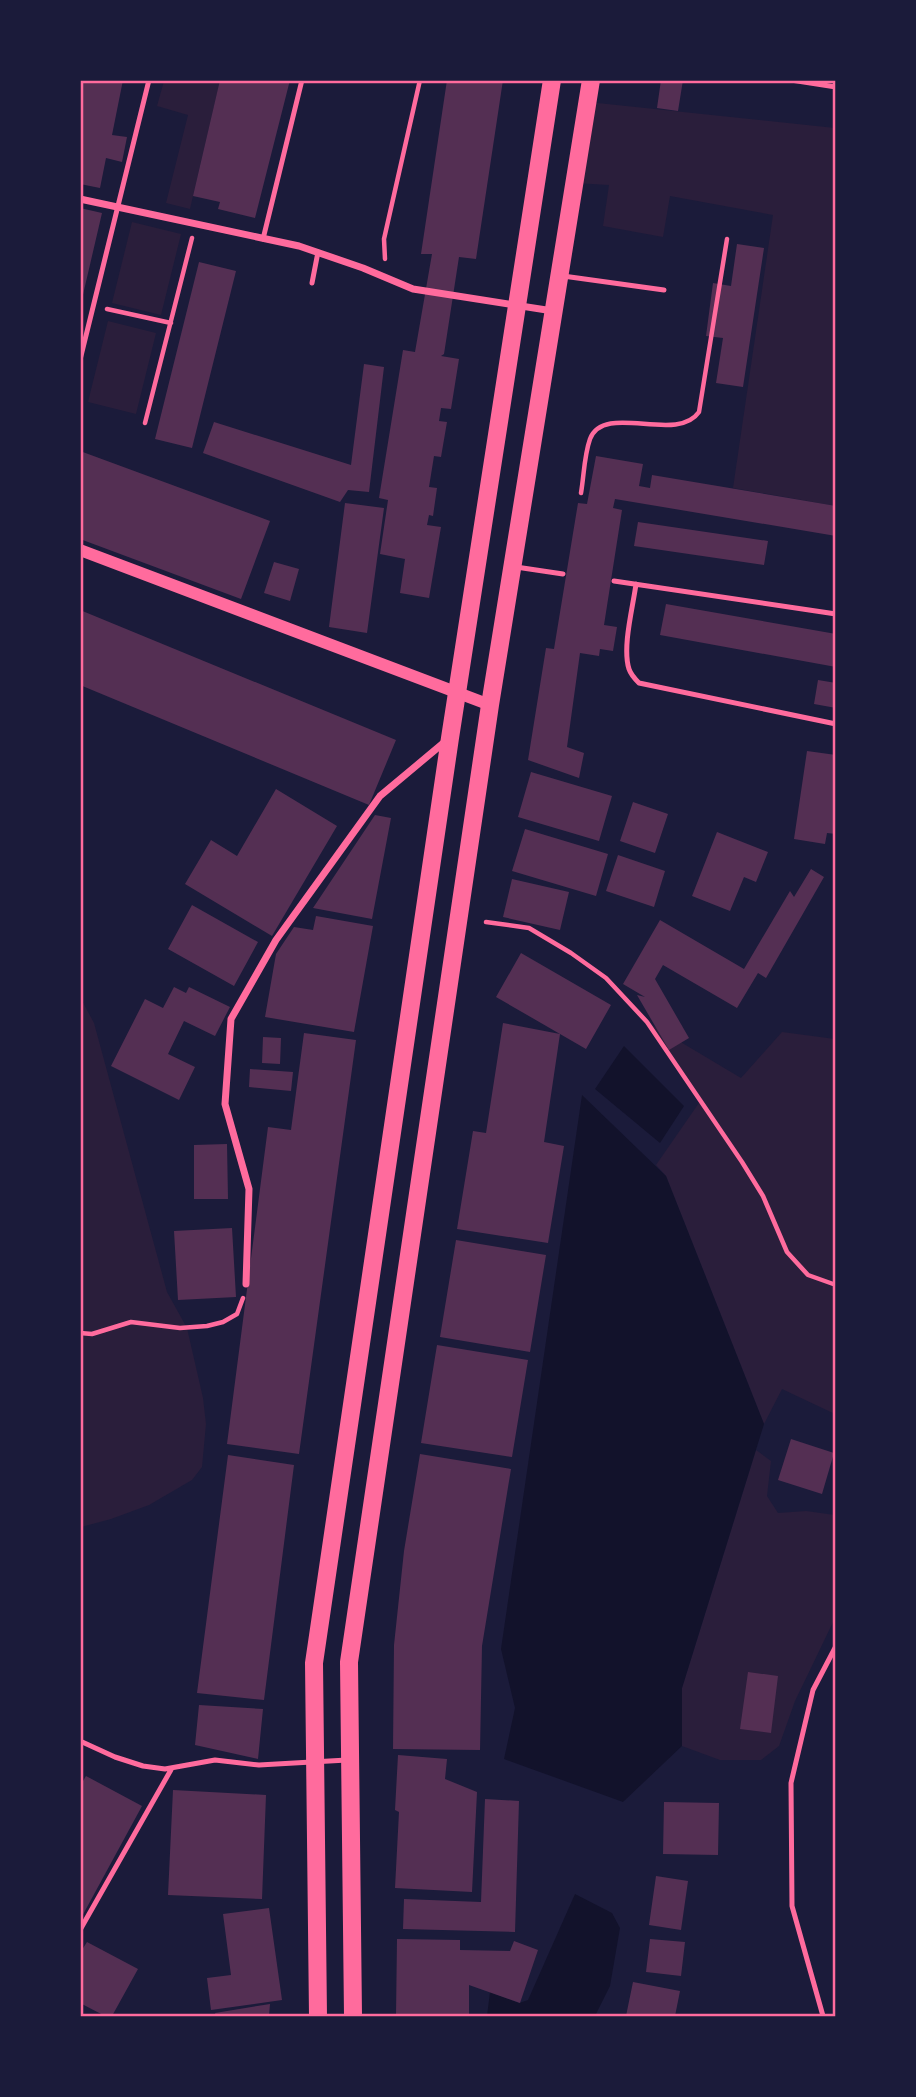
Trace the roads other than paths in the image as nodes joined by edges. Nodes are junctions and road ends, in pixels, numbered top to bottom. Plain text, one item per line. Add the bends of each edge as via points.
1 (149, 80) edge
2 (302, 80) edge
3 (552, 80) edge
4 (591, 80) edge
5 (791, 80) edge
6 (824, 83) edge
7 (835, 87) edge
8 (80, 199) edge
9 (118, 207) junction
10 (263, 239) junction
11 (318, 252) junction
12 (560, 275) junction
13 (312, 284) dead end
14 (664, 290) dead end
15 (517, 306) junction
16 (554, 311) junction
17 (80, 360) edge
18 (80, 550) edge
19 (513, 566) junction
20 (563, 574) dead end
21 (614, 581) dead end
22 (636, 584) junction
23 (835, 614) edge
24 (457, 692) junction
25 (490, 705) junction
26 (835, 724) edge
27 (450, 738) junction
28 (246, 1284) road end
29 (835, 1646) edge
30 (80, 1741) edge
31 (350, 1760) junction
32 (315, 1761) junction
33 (172, 1768) junction
34 (80, 1930) edge
35 (318, 2017) edge
36 (353, 2017) edge
37 (823, 2017) edge

1 - 9 lane
2 - 10 lane
3 - 15 main road
4 - 12 main road
5 - 6 lane
6 - 7 lane
8 - 9 street
9 - 10 street
9 - 17 lane
10 - 11 street
11 - 13 lane
11 - 15 street via 413,289
12 - 14 lane
12 - 16 main road
15 - 16 street
15 - 24 main road
16 - 19 main road
18 - 24 street
19 - 20 lane
19 - 25 main road
21 - 22 lane
22 - 23 lane
22 - 26 lane via 628,666 639,683
24 - 25 street
24 - 27 main road
25 - 31 main road via 349,1662
27 - 28 street via 380,796 276,940 232,1019 225,1104 249,1189
27 - 32 main road via 314,1663
29 - 37 lane via 813,1689 791,1783 792,1906
30 - 33 lane via 143,1766
31 - 32 lane
31 - 36 main road
32 - 33 lane via 259,1765 215,1760
32 - 35 main road
33 - 34 lane

